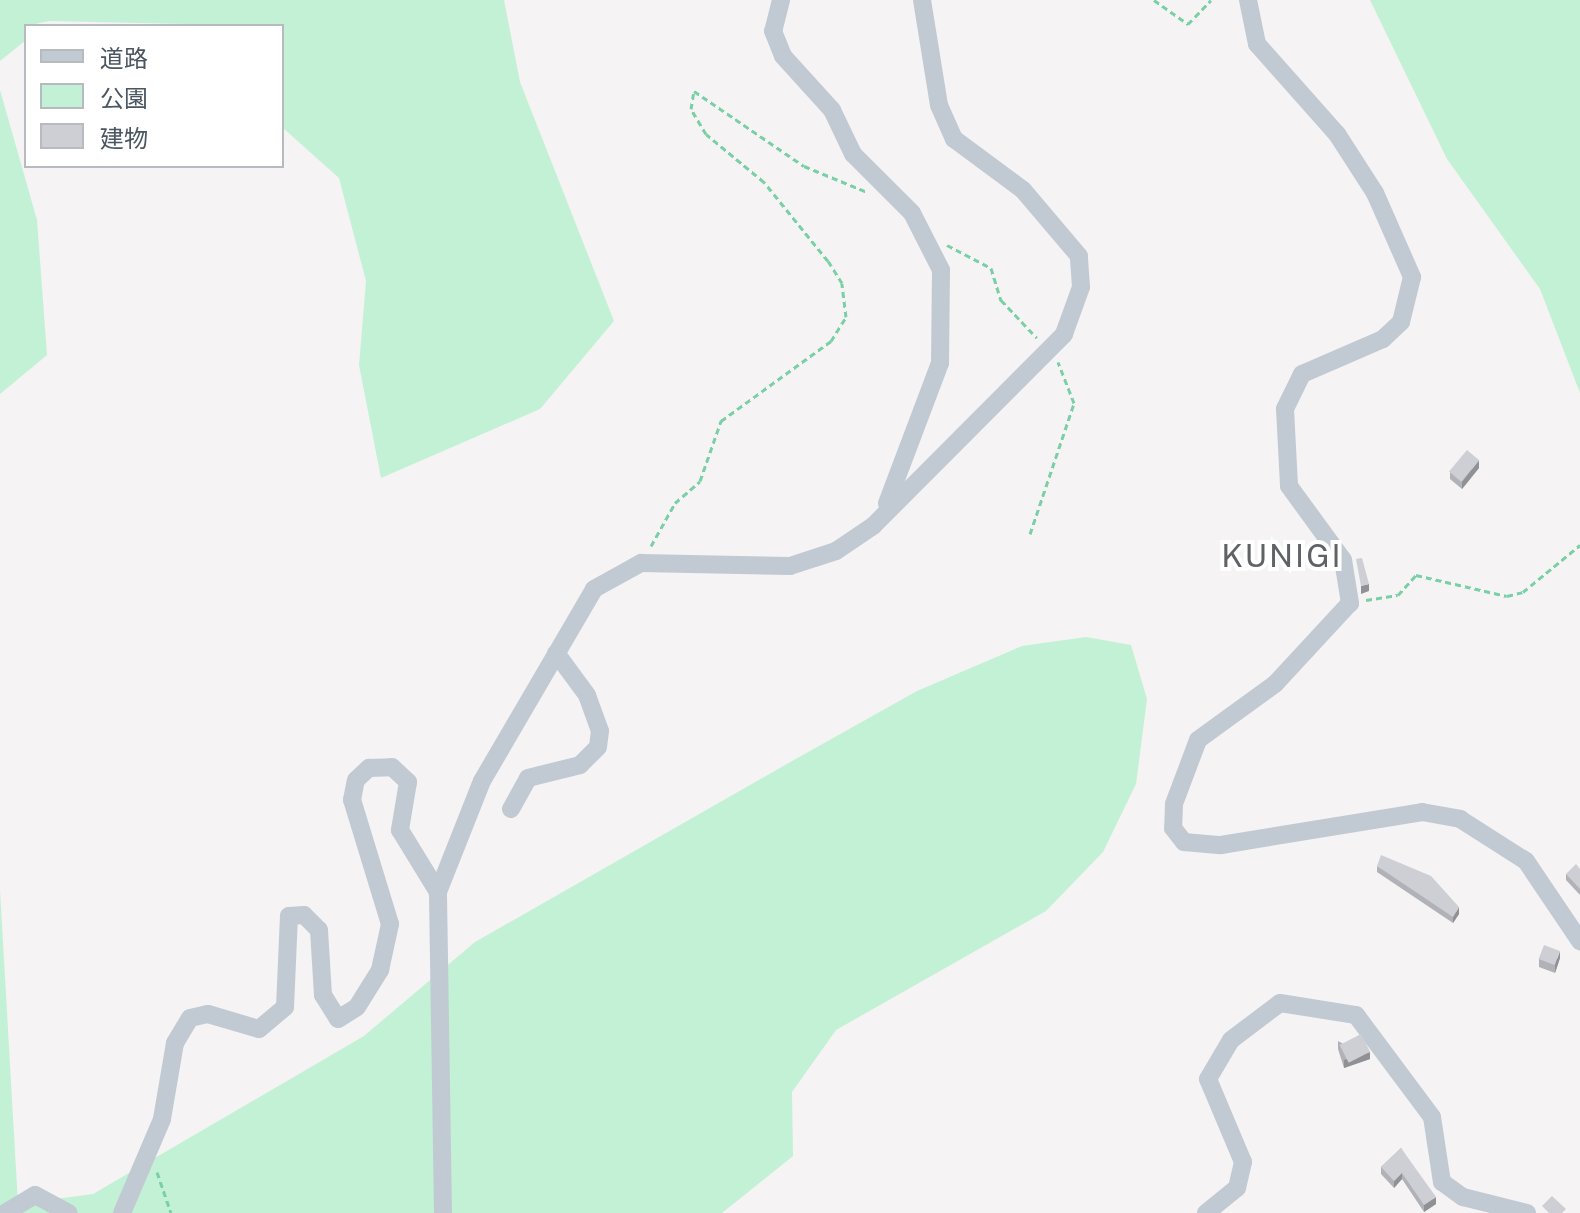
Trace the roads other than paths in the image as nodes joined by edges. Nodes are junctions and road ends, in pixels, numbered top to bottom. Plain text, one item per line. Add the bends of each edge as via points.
1 (781, 0) edge
2 (922, 0) edge
3 (1248, 0) edge
4 (873, 526) junction
5 (556, 653) junction
6 (511, 809) dead end
7 (438, 892) junction
8 (1580, 941) edge
9 (5, 1213) edge
10 (69, 1213) edge
11 (122, 1213) edge
12 (443, 1213) edge
13 (1206, 1213) edge
14 (1527, 1213) edge

1 - 4 street via 773,31 783,56 832,110 853,154 899,195 941,270 940,363 906,467
2 - 4 street via 939,105 954,139 1057,225 1079,256 1081,287 1049,352
3 - 8 street via 1257,44 1337,134 1375,193 1412,277 1401,322 1383,339 1302,374 1285,409 1289,486 1343,560 1350,603 1275,684 1198,740 1173,828 1184,842 1221,845 1422,812 1460,819 1526,861
4 - 5 street via 836,551 790,566 641,563 594,589
5 - 6 street via 587,695 600,731 598,747 580,765 528,778
5 - 7 street via 482,781
7 - 11 street via 400,830 408,782 392,767 369,768 356,780 352,800 390,924 380,970 357,1007 338,1019 323,995 319,930 304,915 289,916 285,1007 259,1029 208,1014 190,1018 175,1043 149,1150
7 - 12 street
9 - 10 street via 35,1195
13 - 14 street via 1237,1188 1243,1162 1208,1079 1231,1040 1280,1003 1356,1015 1432,1117 1442,1182 1463,1197

